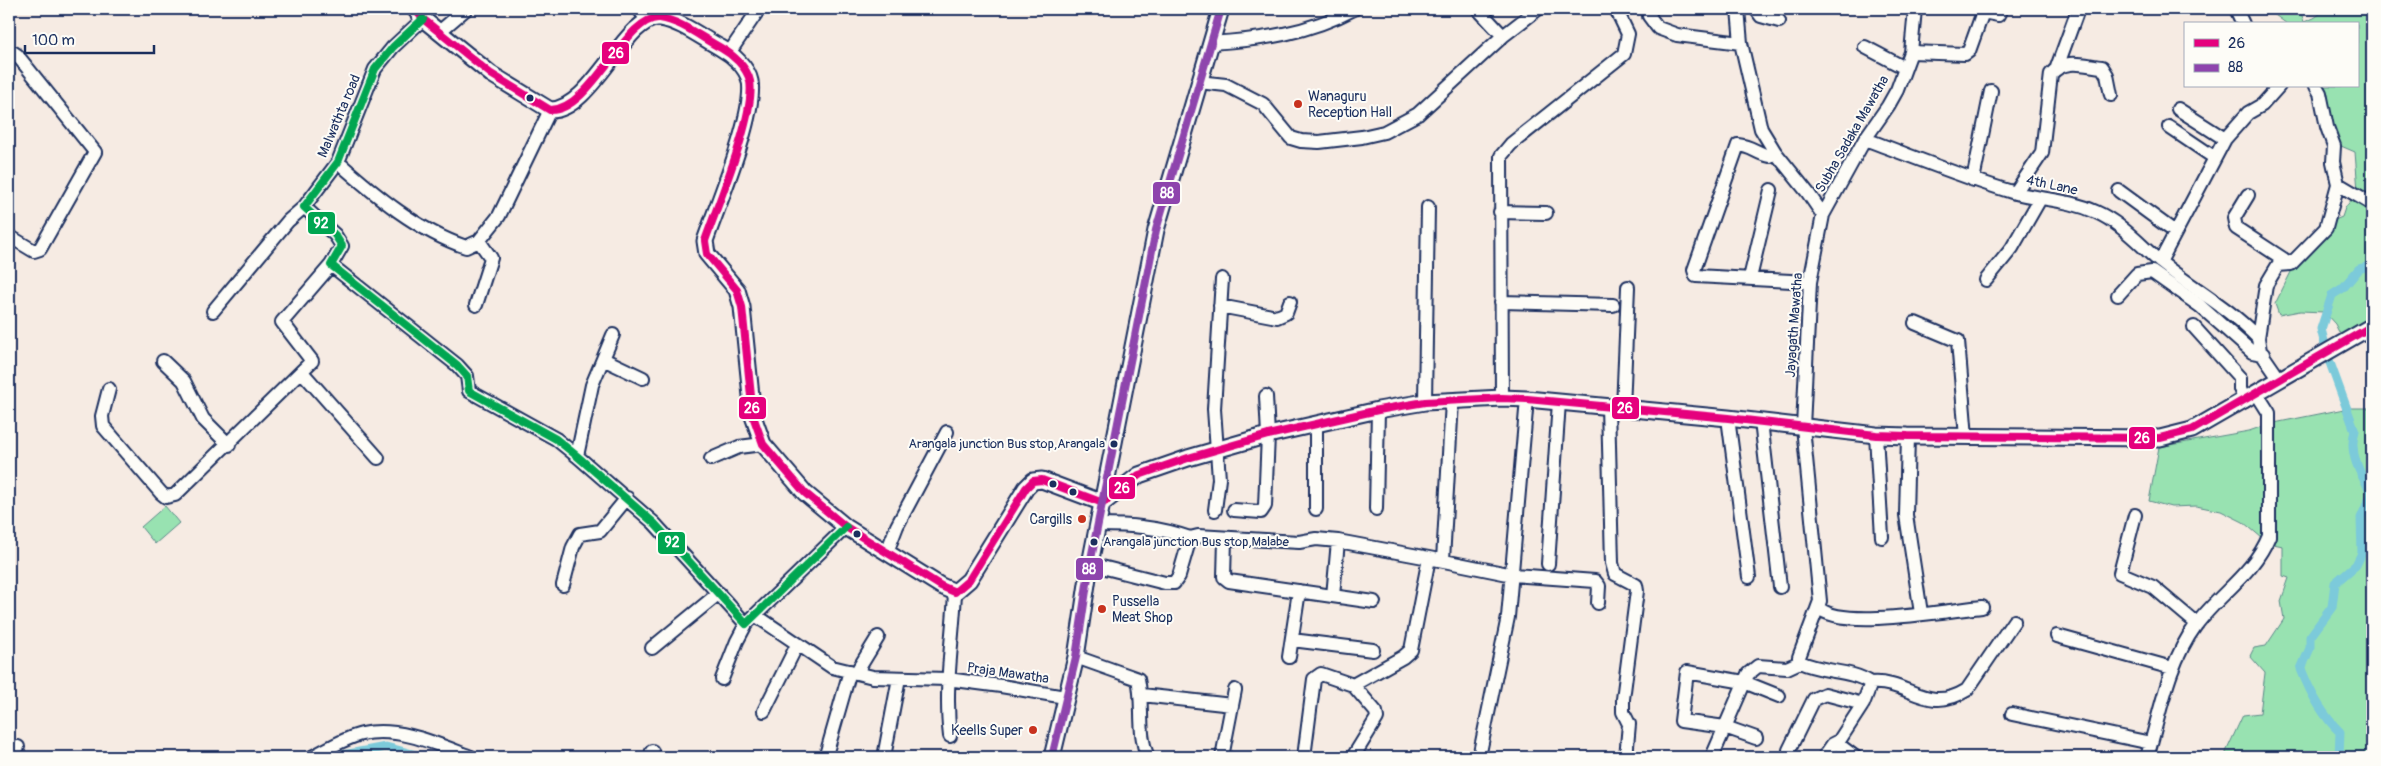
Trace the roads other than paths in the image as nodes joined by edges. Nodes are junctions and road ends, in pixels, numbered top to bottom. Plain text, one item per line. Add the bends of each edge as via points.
1 (466, 9) edge
2 (759, 9) edge
3 (1221, 9) edge
4 (1354, 9) edge
5 (1478, 9) edge
6 (1651, 9) edge
7 (1738, 9) edge
8 (1756, 9) edge
9 (2001, 9) edge
10 (2236, 9) edge
11 (1616, 10) edge
12 (1911, 10) edge
13 (1534, 12) edge
14 (419, 14) edge
15 (643, 14) edge
16 (2076, 15) dead end
17 (1779, 21) dead end
18 (2242, 22) edge
19 (439, 32) junction
20 (1503, 36) junction
21 (1210, 43) junction
22 (1741, 43) junction
23 (1865, 47) dead end
24 (1911, 52) junction
25 (729, 53) junction
26 (9, 57) edge
27 (2057, 67) junction
28 (1905, 68) junction
29 (1198, 82) junction
30 (2277, 88) edge
31 (2317, 88) edge
32 (1991, 91) dead end
33 (2110, 95) dead end
34 (2178, 108) dead end
35 (550, 110) junction
36 (2170, 126) dead end
37 (1865, 139) junction
38 (2225, 139) junction
39 (1775, 152) junction
40 (2215, 158) junction
41 (338, 162) junction
42 (1974, 180) junction
43 (2338, 184) junction
44 (1771, 190) dead end
45 (2119, 191) dead end
46 (2015, 193) junction
47 (2248, 195) dead end
48 (2040, 198) junction
49 (2372, 204) edge
50 (304, 207) junction
51 (1428, 207) dead end
52 (1500, 212) junction
53 (1546, 213) dead end
54 (1823, 215) junction
55 (2175, 232) junction
56 (9, 236) edge
57 (479, 242) junction
58 (2160, 262) junction
59 (2291, 264) junction
60 (331, 265) junction
61 (1750, 278) junction
62 (1222, 279) dead end
63 (1986, 280) dead end
64 (1810, 282) junction
65 (1628, 287) dead end
66 (2118, 294) dead end
67 (1290, 302) dead end
68 (1501, 302) junction
69 (476, 304) dead end
70 (1613, 305) dead end
71 (1220, 306) junction
72 (213, 311) dead end
73 (1915, 323) dead end
74 (2372, 326) edge
75 (2194, 327) dead end
76 (613, 335) dead end
77 (2258, 338) junction
78 (2263, 354) junction
79 (603, 359) junction
80 (163, 361) dead end
81 (302, 372) junction
82 (643, 378) dead end
83 (2280, 380) junction
84 (109, 389) dead end
85 (1266, 396) dead end
86 (2251, 397) junction
87 (1502, 398) junction
88 (1527, 399) junction
89 (1452, 401) junction
90 (1424, 402) junction
91 (1559, 402) junction
92 (1615, 407) junction
93 (1378, 410) junction
94 (1728, 418) junction
95 (1761, 421) junction
96 (1316, 425) junction
97 (1803, 427) junction
98 (947, 432) dead end
99 (1876, 434) junction
100 (1268, 435) junction
101 (1908, 436) junction
102 (1966, 438) junction
103 (763, 444) junction
104 (229, 445) junction
105 (1217, 449) junction
106 (577, 456) junction
107 (378, 458) dead end
108 (711, 460) dead end
109 (1139, 475) junction
110 (1106, 483) junction
111 (627, 498) junction
112 (1103, 503) junction
113 (1215, 510) dead end
114 (1234, 510) dead end
115 (1316, 510) dead end
116 (1376, 510) dead end
117 (2135, 515) dead end
118 (1098, 525) junction
119 (846, 527) junction
120 (1882, 537) dead end
121 (1190, 538) junction
122 (1225, 539) junction
123 (1338, 541) junction
124 (887, 552) junction
125 (1429, 558) junction
126 (1443, 560) junction
127 (1090, 564) junction
128 (1548, 564) dead end
129 (1513, 575) junction
130 (1749, 577) dead end
131 (563, 585) dead end
132 (1780, 587) dead end
133 (1299, 591) junction
134 (954, 592) junction
135 (719, 593) junction
136 (1333, 596) junction
137 (1374, 602) dead end
138 (1598, 603) dead end
139 (1982, 607) dead end
140 (1819, 608) junction
141 (1921, 613) junction
142 (755, 615) junction
143 (2014, 621) dead end
144 (746, 624) junction
145 (2197, 624) junction
146 (2057, 636) dead end
147 (878, 637) dead end
148 (1292, 640) junction
149 (797, 645) junction
150 (652, 648) dead end
151 (1373, 650) dead end
152 (1076, 657) junction
153 (1290, 657) dead end
154 (1800, 662) junction
155 (2172, 668) junction
156 (853, 672) junction
157 (899, 678) junction
158 (722, 679) dead end
159 (947, 679) junction
160 (1744, 682) junction
161 (1871, 683) junction
162 (1353, 685) junction
163 (1234, 690) dead end
164 (1142, 695) junction
165 (1065, 696) junction
166 (1779, 696) dead end
167 (1863, 704) junction
168 (1232, 705) junction
169 (764, 712) dead end
170 (2012, 714) dead end
171 (1725, 727) junction
172 (950, 736) dead end
173 (1756, 738) dead end
174 (1839, 741) junction
175 (2151, 742) junction
176 (826, 755) dead end
177 (312, 757) edge
178 (471, 757) edge
179 (884, 757) edge
180 (1052, 757) edge
181 (1148, 757) edge
182 (1222, 757) edge
183 (1304, 757) edge
184 (1353, 757) edge
185 (1479, 757) edge
186 (1626, 757) edge
187 (1712, 757) edge
188 (1790, 757) edge
189 (1824, 757) edge
190 (1855, 757) edge
191 (2147, 757) edge

1 - 19 street
2 - 25 street
3 - 21 main road
4 - 21 street via 1311,28 1255,40
5 - 20 street
6 - 22 street via 1649,16 1658,28 1677,35
7 - 22 street
8 - 17 street via 1761,16
9 - 24 street via 1998,15 1983,12 1965,54
10 - 18 street
11 - 52 street via 1628,34 1624,54 1511,144 1501,156
12 - 24 street, Subha Sadaka Mawatha
13 - 20 street
14 - 19 main road
14 - 41 street, Malwathta road via 375,69
15 - 25 main road via 674,22
15 - 35 main road via 585,91 558,110
16 - 27 street
19 - 35 main road via 491,74
20 - 29 street via 1418,114 1384,132 1362,137 1319,142 1291,138 1263,104 1226,85
21 - 29 main road
22 - 39 street via 1761,129
23 - 28 street
24 - 28 street, Subha Sadaka Mawatha
25 - 103 main road via 750,80 750,101 704,241 708,254 736,290 742,306 754,416
26 - 56 street via 14,53 17,56 95,152 40,249 34,251
27 - 33 street via 2067,63 2102,68 2107,75
27 - 46 street via 2051,74 2042,153
28 - 37 street, Subha Sadaka Mawatha via 1888,106
29 - 110 main road via 1156,230
30 - 38 street via 2262,105 2248,113
31 - 43 street via 2334,146 2333,162
32 - 42 street
34 - 38 street
35 - 57 street via 510,196
36 - 40 street
37 - 42 street, 4th Lane
37 - 54 street, Subha Sadaka Mawatha
38 - 40 street
39 - 54 street
39 - 61 street via 1770,156 1763,155 1750,146 1738,145 1694,270 1696,276
40 - 55 street
41 - 50 street, Malwathta road
41 - 57 street via 379,199 451,242 466,247
42 - 46 street, 4th Lane
43 - 49 street
43 - 59 street via 2326,228
44 - 61 street
45 - 55 street
46 - 48 street, 4th Lane
47 - 59 street via 2234,218 2236,228
48 - 58 street, 4th Lane via 2063,200 2097,212 2120,226
48 - 63 street via 2012,248
50 - 60 street via 335,235 342,246
50 - 72 street, Malwathta road via 288,221
51 - 90 street
52 - 53 street
52 - 68 street
54 - 64 street, Jayagath Mawatha
55 - 58 street
57 - 69 street via 491,258
58 - 77 street, 4th Lane via 2238,317
59 - 77 street via 2278,265 2266,285
60 - 81 street via 282,322 312,361
60 - 106 street via 457,365 467,376 469,391 556,439
61 - 64 street
62 - 71 street
64 - 97 street, Jayagath Mawatha
65 - 92 street
66 - 78 street via 2137,274 2152,272 2200,306 2252,352
67 - 71 street via 1286,313 1277,317
68 - 70 street
68 - 87 street
71 - 105 street via 1214,410
73 - 102 street via 1958,341
74 - 83 main road
75 - 86 street via 2240,378 2240,389
76 - 79 street
77 - 78 street
78 - 83 street
79 - 82 street
79 - 106 street via 592,385
80 - 104 street via 184,381 204,419
81 - 104 street
81 - 107 street
83 - 86 main road
84 - 104 street via 102,416 103,426 166,497 175,495
85 - 100 street
86 - 102 main road via 2192,430 2160,438
86 - 145 street via 2269,413 2269,536 2253,564
87 - 88 main road
87 - 89 main road
88 - 91 main road
88 - 129 street
89 - 90 main road
89 - 126 street
90 - 93 main road
91 - 92 main road
91 - 128 street
92 - 94 main road
92 - 186 street via 1612,563 1615,574 1636,585 1637,590 1623,699 1623,712 1629,724
93 - 96 main road
93 - 116 street
94 - 95 main road
94 - 130 street
95 - 97 main road
95 - 132 street
96 - 100 main road
96 - 115 street
97 - 99 main road
97 - 140 street, Jayagath Mawatha
98 - 124 street via 897,526
99 - 101 main road
99 - 120 street
100 - 105 main road
100 - 114 street via 1264,510
101 - 102 main road
101 - 141 street via 1906,515
103 - 108 street via 739,447
103 - 119 main road via 805,493
105 - 109 main road
105 - 113 street via 1219,479
106 - 111 street
109 - 110 main road
109 - 112 main road
110 - 112 main road
111 - 131 street via 600,531 580,534 573,547
111 - 135 street
112 - 118 main road
112 - 134 main road via 1042,480 1034,482 1026,488 969,580
117 - 145 street via 2120,573 2153,587
118 - 121 street via 1147,526
118 - 127 main road
119 - 124 main road
119 - 142 street
121 - 122 street
121 - 127 street via 1174,583
122 - 123 street
122 - 133 street via 1224,577 1229,581
123 - 125 street
123 - 136 street
124 - 134 main road
125 - 126 street
125 - 162 street via 1411,650
126 - 129 street
127 - 152 main road
129 - 138 street via 1595,581 1599,586
129 - 185 street via 1508,617
133 - 136 street
133 - 148 street
134 - 159 street, Praja Mawatha
135 - 144 street
135 - 150 street
136 - 137 street
139 - 141 street
140 - 141 street via 1824,613 1861,620
140 - 154 street via 1799,657
142 - 144 street
142 - 149 street, Praja Mawatha
143 - 161 street via 1967,690 1959,695 1931,700 1894,685
144 - 158 street
145 - 155 street via 2178,652
146 - 155 street
147 - 156 street
148 - 151 street
148 - 153 street
149 - 156 street, Praja Mawatha via 832,667
149 - 169 street
152 - 164 street via 1138,679
152 - 165 main road
154 - 160 street via 1787,668 1758,666
154 - 161 street via 1809,667 1859,675
155 - 175 street via 2158,707
156 - 157 street, Praja Mawatha
156 - 176 street
157 - 159 street, Praja Mawatha
157 - 179 street
159 - 165 street, Praja Mawatha
159 - 172 street
160 - 166 street
160 - 171 street
160 - 171 street via 1687,672 1681,721
161 - 167 street
162 - 183 street via 1321,674 1314,679
162 - 184 street via 1376,712 1377,718
163 - 168 street
164 - 168 street
164 - 181 street via 1142,744
165 - 180 main road
167 - 174 street
167 - 188 street via 1825,694 1814,698 1789,750
168 - 182 street
170 - 175 street
171 - 173 street
171 - 187 street
174 - 189 street
174 - 190 street via 1843,749
175 - 191 street
177 - 178 street via 360,734 382,732 407,736

